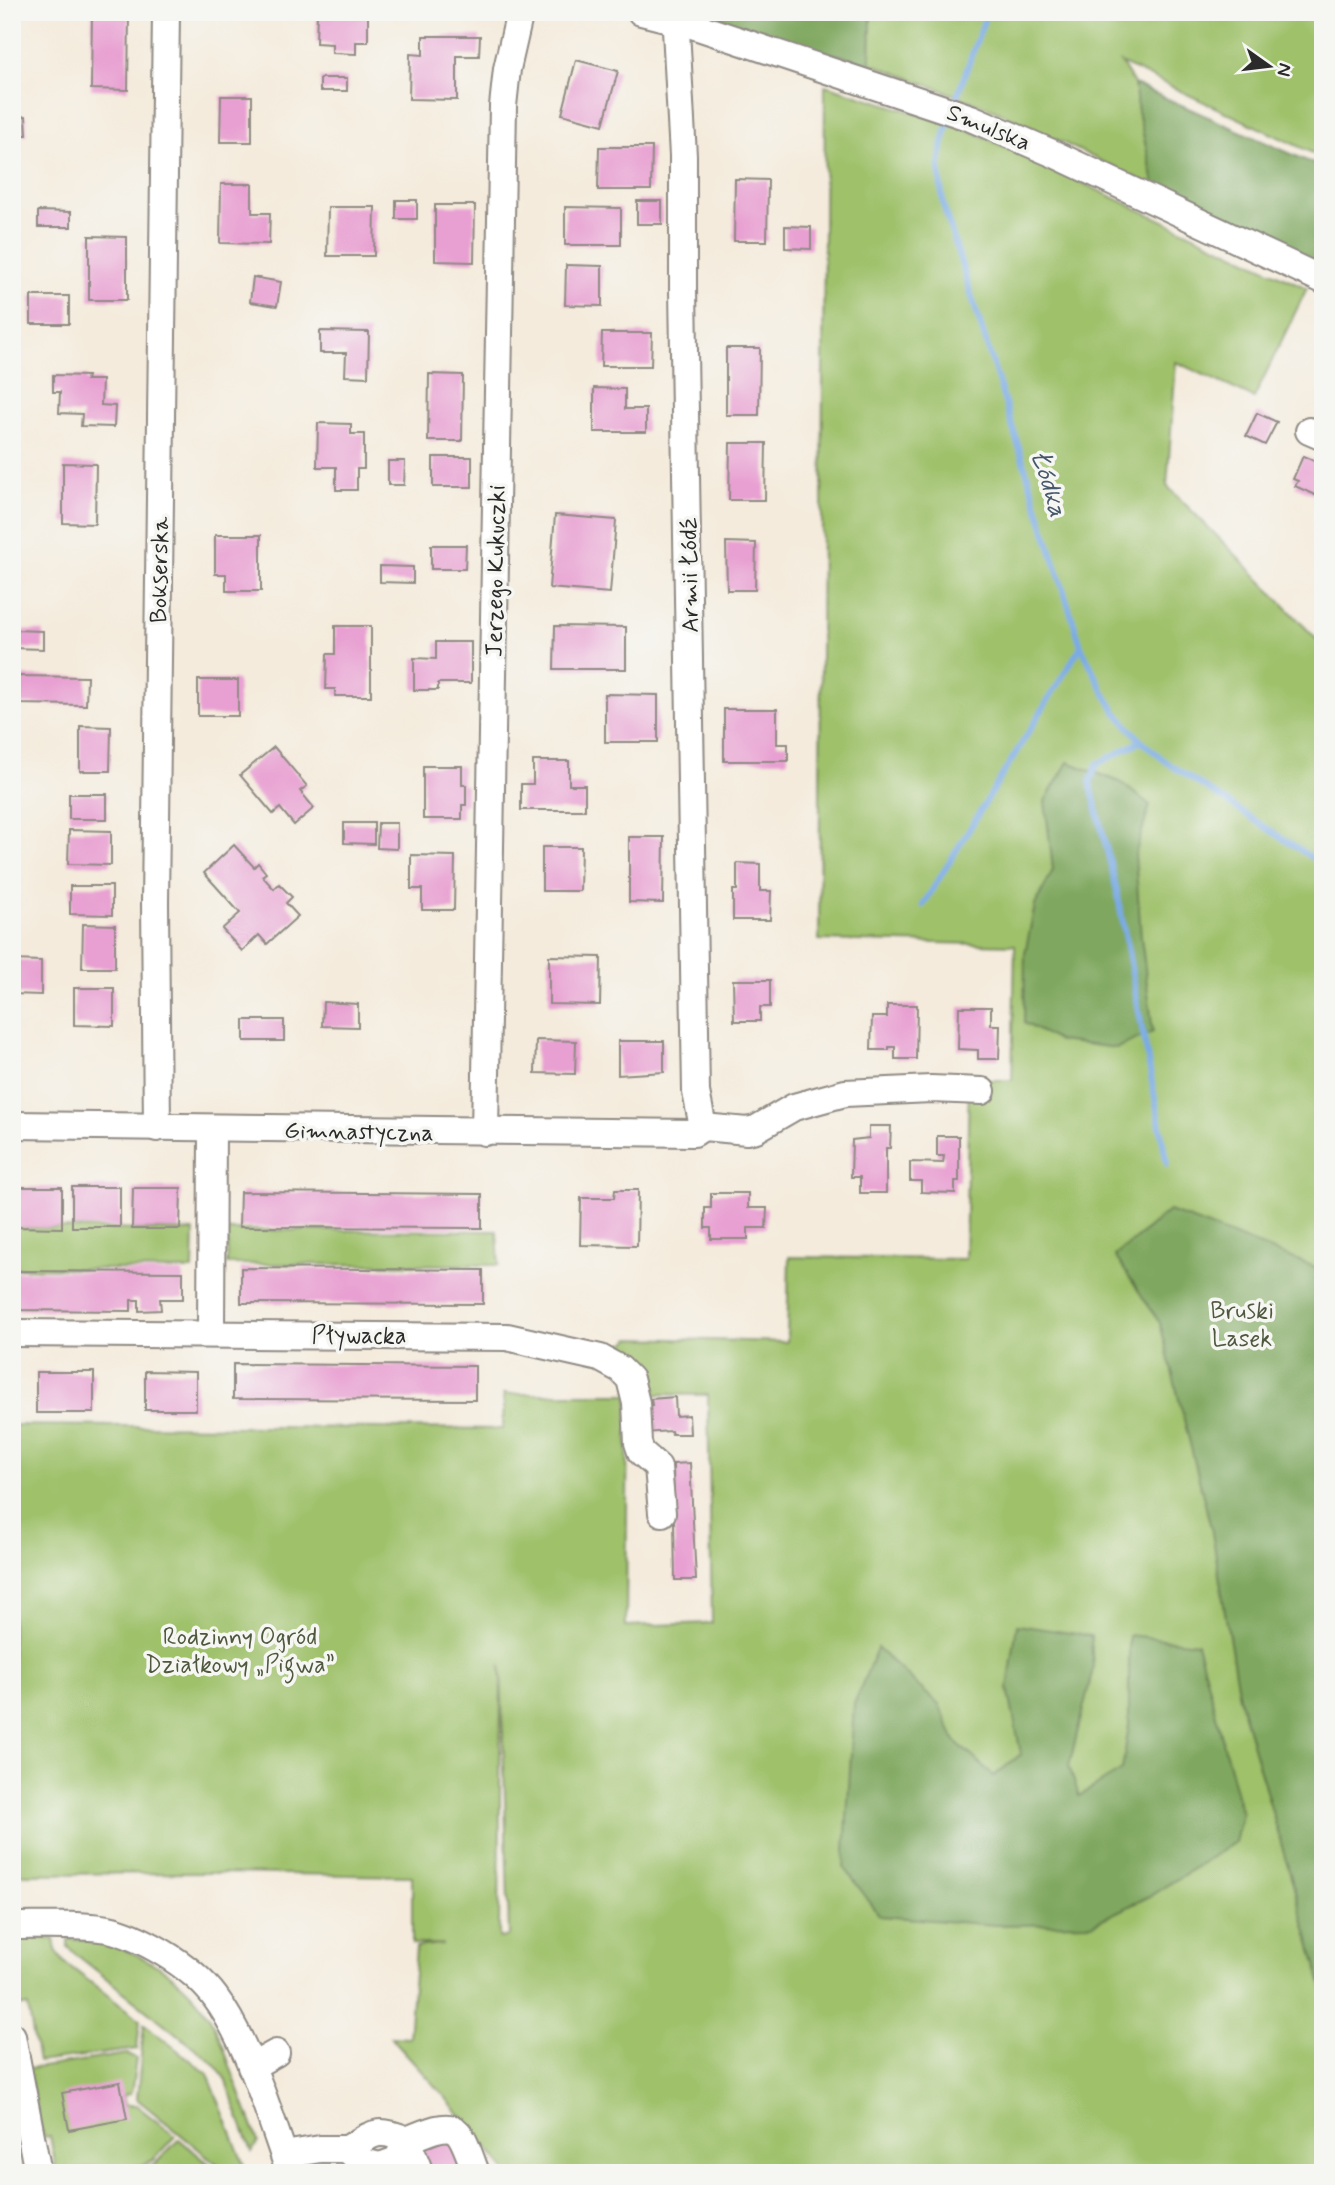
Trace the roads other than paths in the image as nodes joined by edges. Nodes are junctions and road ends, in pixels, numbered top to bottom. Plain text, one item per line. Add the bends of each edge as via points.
1 (166, 12) edge
2 (520, 12) edge
3 (641, 12) edge
4 (676, 17) edge
5 (1323, 280) edge
6 (982, 1091) dead end
7 (12, 1125) edge
8 (703, 1127) junction
9 (158, 1128) junction
10 (212, 1129) junction
11 (485, 1132) junction
12 (12, 1333) edge
13 (211, 1334) junction
14 (662, 1513) dead end
15 (12, 1926) edge
16 (12, 2036) edge
17 (276, 2053) dead end
18 (251, 2067) junction
19 (407, 2140) junction
20 (358, 2161) edge
21 (287, 2164) edge
22 (38, 2173) edge
23 (420, 2173) edge
24 (476, 2173) edge

1 - 9 street, Bokserska via 155,903
2 - 11 street, Jerzego Kukuczki via 503,106
3 - 4 street, Smulska
4 - 5 street, Smulska via 971,118
4 - 8 street, Armii Łódź via 683,156 696,1092
6 - 8 street, Gimnastyczna via 845,1094 794,1107 756,1129
7 - 9 street, Gimnastyczna
8 - 11 street, Gimnastyczna via 694,1133
9 - 10 street, Gimnastyczna
10 - 11 street, Gimnastyczna
10 - 13 street
12 - 13 street, Pływacka
13 - 14 street, Pływacka via 508,1337 600,1358 630,1379 638,1443 658,1467
15 - 18 street via 86,1927 145,1942 208,1989 224,2010
16 - 22 street
17 - 18 street
18 - 21 street
19 - 20 street via 386,2132 372,2134
19 - 23 street
19 - 24 street via 454,2128 463,2137
20 - 21 street via 320,2149

